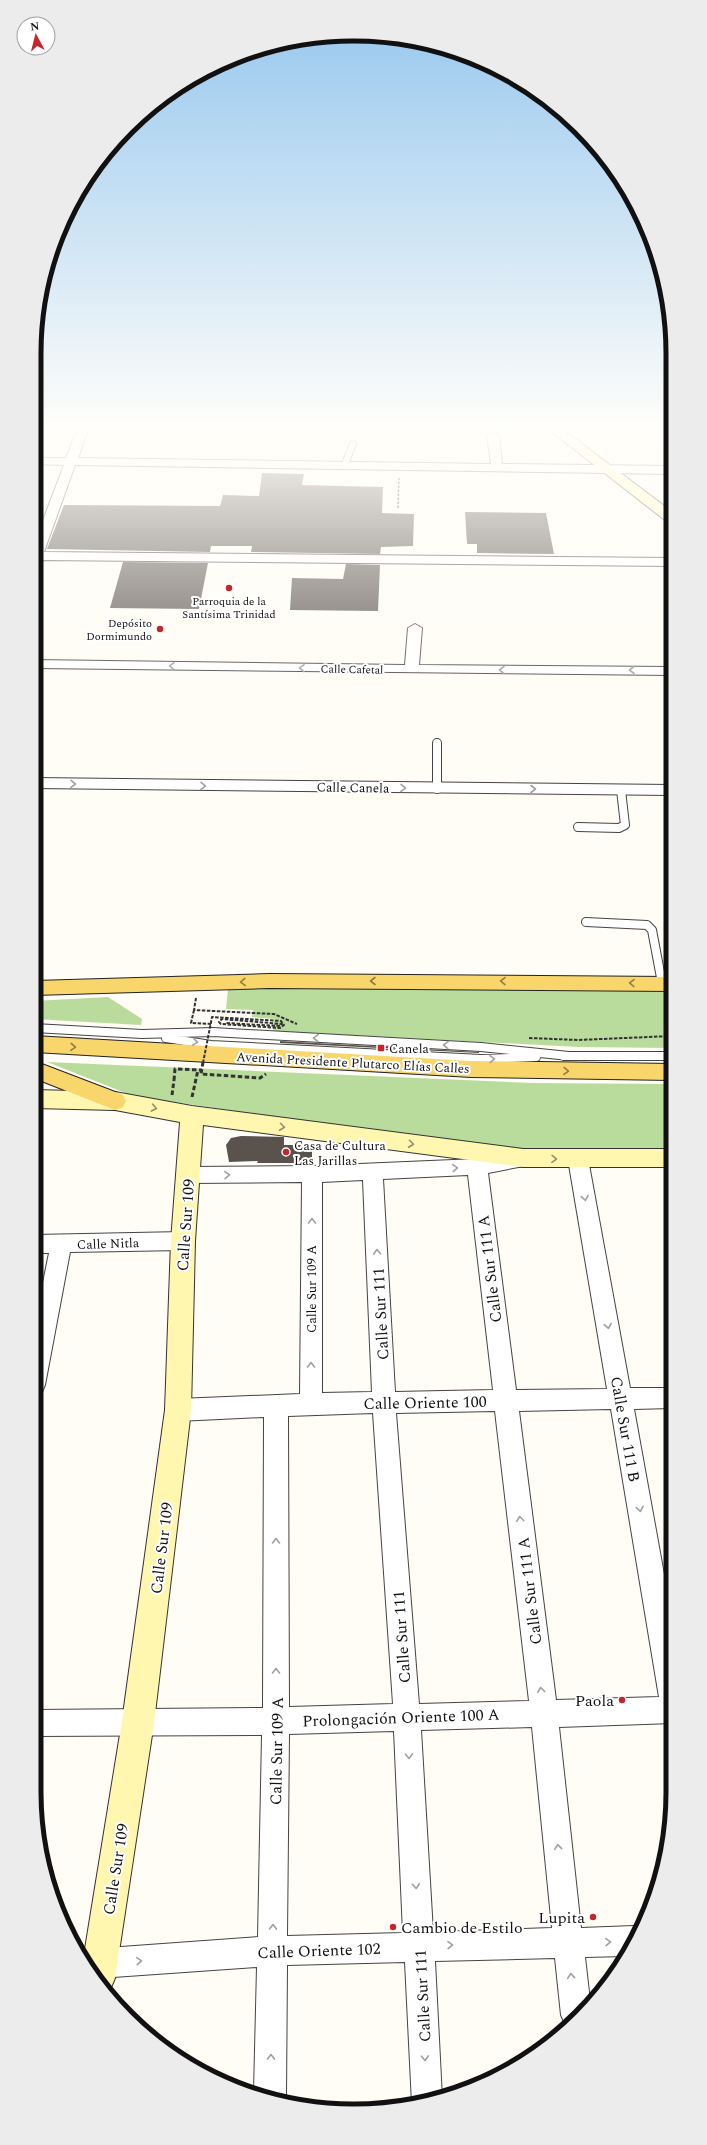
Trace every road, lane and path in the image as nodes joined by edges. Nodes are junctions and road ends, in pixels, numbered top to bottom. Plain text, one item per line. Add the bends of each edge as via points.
1 (47, 525) edge
2 (41, 541) edge
3 (41, 558) edge
4 (666, 562) edge
5 (415, 628) dead end
6 (41, 664) edge
7 (412, 669) junction
8 (666, 671) edge
9 (438, 743) dead end
10 (41, 783) edge
11 (438, 789) junction
12 (621, 790) junction
13 (666, 790) edge
14 (578, 827) dead end
15 (586, 922) dead end
16 (666, 979) edge
17 (666, 983) edge
18 (198, 984) junction
19 (41, 988) edge
20 (194, 1010) junction
21 (225, 1023) dead end
22 (211, 1024) junction
23 (304, 1025) dead end
24 (41, 1028) edge
25 (666, 1036) edge
26 (525, 1038) dead end
27 (41, 1044) edge
28 (666, 1056) edge
29 (198, 1066) dead end
30 (202, 1070) junction
31 (41, 1071) edge
32 (666, 1072) edge
33 (266, 1074) dead end
34 (41, 1099) edge
35 (115, 1101) junction
36 (186, 1103) junction
37 (523, 1158) junction
38 (666, 1158) edge
39 (578, 1159) junction
40 (477, 1168) junction
41 (373, 1172) junction
42 (312, 1174) junction
43 (188, 1175) junction
44 (183, 1241) junction
45 (41, 1244) edge
46 (60, 1244) junction
47 (41, 1347) edge
48 (666, 1398) edge
49 (620, 1399) junction
50 (505, 1400) junction
51 (384, 1403) junction
52 (311, 1404) junction
53 (276, 1406) junction
54 (178, 1410) junction
55 (666, 1659) edge
56 (666, 1710) edge
57 (544, 1713) junction
58 (406, 1717) junction
59 (276, 1721) junction
60 (138, 1722) junction
61 (41, 1723) edge
62 (628, 1941) edge
63 (568, 1943) junction
64 (419, 1946) junction
65 (272, 1951) junction
66 (96, 1968) edge
67 (576, 2010) edge
68 (270, 2092) edge
69 (427, 2095) edge

1 - 2 street
3 - 4 street
5 - 7 street
7 -> 6 street, Calle Cafetal
8 -> 7 street, Calle Cafetal
9 - 11 lane
10 -> 11 street, Calle Canela
11 -> 12 street, Calle Canela
12 - 13 street, Calle Canela
12 - 14 lane via 625,825 619,828
15 - 16 lane via 647,925 652,930
17 -> 18 main road via 269,981
18 - 19 main road
18 - 20 path
20 - 22 path, bridge via 191,1023
20 - 23 path via 274,1014
21 - 22 path, bridge via 279,1026 282,1024 222,1019 219,1022 221,1024 280,1028 284,1025 281,1021 212,1017
22 - 30 path, bridge
24 - 28 lane via 142,1034 211,1045 458,1058
25 - 26 path via 578,1040
27 -> 32 main road, Avenida Presidente Plutarco Elías Calles via 472,1069
29 - 36 path via 193,1097
30 - 33 path, bridge via 201,1074 245,1077 263,1078
30 - 36 path, bridge via 175,1069 172,1096
31 - 35 main road
34 - 35 street
35 -> 36 street
36 -> 37 street
36 - 43 street, Calle Sur 109
37 -> 39 street
37 - 40 street
38 - 39 street
39 -> 49 street, Calle Sur 111 B
41 -> 40 street
40 - 50 street, Calle Sur 111 A
41 - 42 street
51 -> 41 street, Calle Sur 111
43 -> 42 street
52 -> 42 street, Calle Sur 109 A
43 - 44 street, Calle Sur 109
44 - 46 street, Calle Nitla
44 - 54 street, Calle Sur 109
45 - 46 street, Calle Nitla
46 - 47 street
48 - 49 street, Calle Oriente 100
49 - 50 street, Calle Oriente 100
49 -> 55 street, Calle Sur 111 B
50 - 51 street, Calle Oriente 100
57 -> 50 street, Calle Sur 111 A
51 - 52 street, Calle Oriente 100
51 - 58 street, Calle Sur 111
52 - 53 street, Calle Oriente 100
53 - 54 street, Calle Oriente 100
59 -> 53 street, Calle Sur 109 A
54 - 60 street, Calle Sur 109
56 - 57 street, Prolongación Oriente 100 A
57 - 58 street, Prolongación Oriente 100 A
63 -> 57 street, Calle Sur 111 A
58 - 59 street, Prolongación Oriente 100 A
58 -> 64 street, Calle Sur 111
59 - 60 street, Prolongación Oriente 100 A
65 -> 59 street, Calle Sur 109 A
60 - 61 street, Prolongación Oriente 100 A
60 - 66 street, Calle Sur 109
63 -> 62 street, Calle Oriente 102
64 -> 63 street, Calle Oriente 102
67 -> 63 street, Calle Sur 111 A
64 - 65 street, Calle Oriente 102
64 -> 69 street, Calle Sur 111
66 -> 65 street, Calle Oriente 102
68 -> 65 street, Calle Sur 109 A

